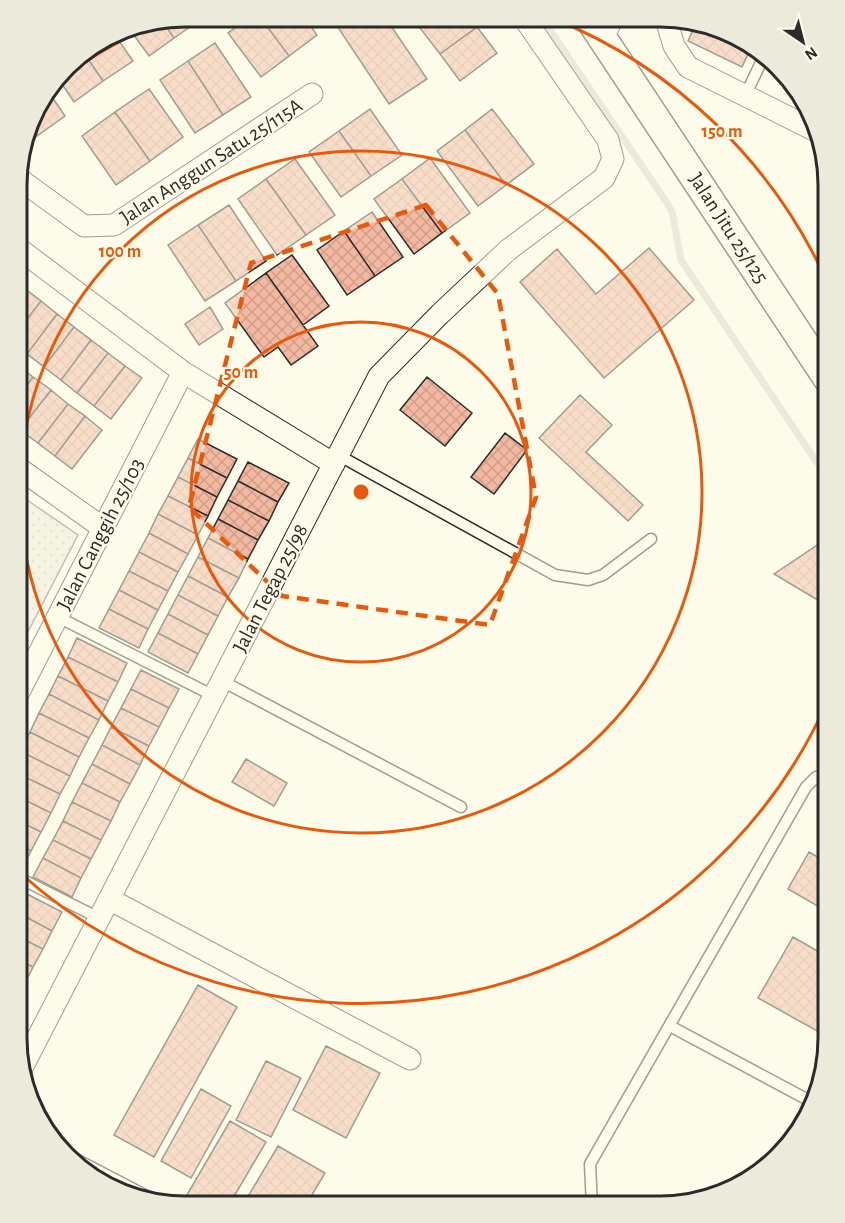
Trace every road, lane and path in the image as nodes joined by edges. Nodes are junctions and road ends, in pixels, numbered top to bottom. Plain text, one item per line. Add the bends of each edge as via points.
1 (530, 27) edge
2 (604, 27) edge
3 (669, 27) edge
4 (760, 64) edge
5 (312, 94) dead end
6 (745, 96) junction
7 (807, 126) edge
8 (27, 184) edge
9 (27, 255) edge
10 (818, 363) edge
11 (183, 372) junction
12 (336, 460) junction
13 (27, 473) edge
14 (103, 528) junction
15 (651, 539) dead end
16 (58, 617) junction
17 (27, 677) edge
18 (218, 689) junction
19 (818, 777) edge
20 (461, 807) dead end
21 (27, 881) edge
22 (104, 909) junction
23 (670, 1026) junction
24 (28, 1056) edge
25 (410, 1059) dead end
26 (806, 1099) edge
27 (592, 1196) edge

1 - 12 street, Jalan Tegap 25/98 via 608,140 613,159 603,177 508,250 379,376
2 - 10 street, Jalan Jitu 25/125
3 - 6 street via 674,46 688,68
4 - 6 lane
5 - 8 street, Jalan Anggun Satu 25/115A via 114,225 84,226
6 - 7 street
9 - 11 street
11 - 12 street
11 - 14 street, Jalan Canggih 25/103
12 - 15 lane via 555,575 588,580 603,575
12 - 18 street, Jalan Tegap 25/98
13 - 14 street
14 - 16 street, Jalan Canggih 25/103
16 - 17 street, Jalan Canggih 25/103
16 - 18 lane
18 - 20 lane
18 - 22 street, Jalan Tegap 25/98
19 - 23 lane via 806,787
21 - 22 lane
22 - 24 street, Jalan Tegap 25/98
22 - 25 street
23 - 26 lane
23 - 27 lane via 590,1164

